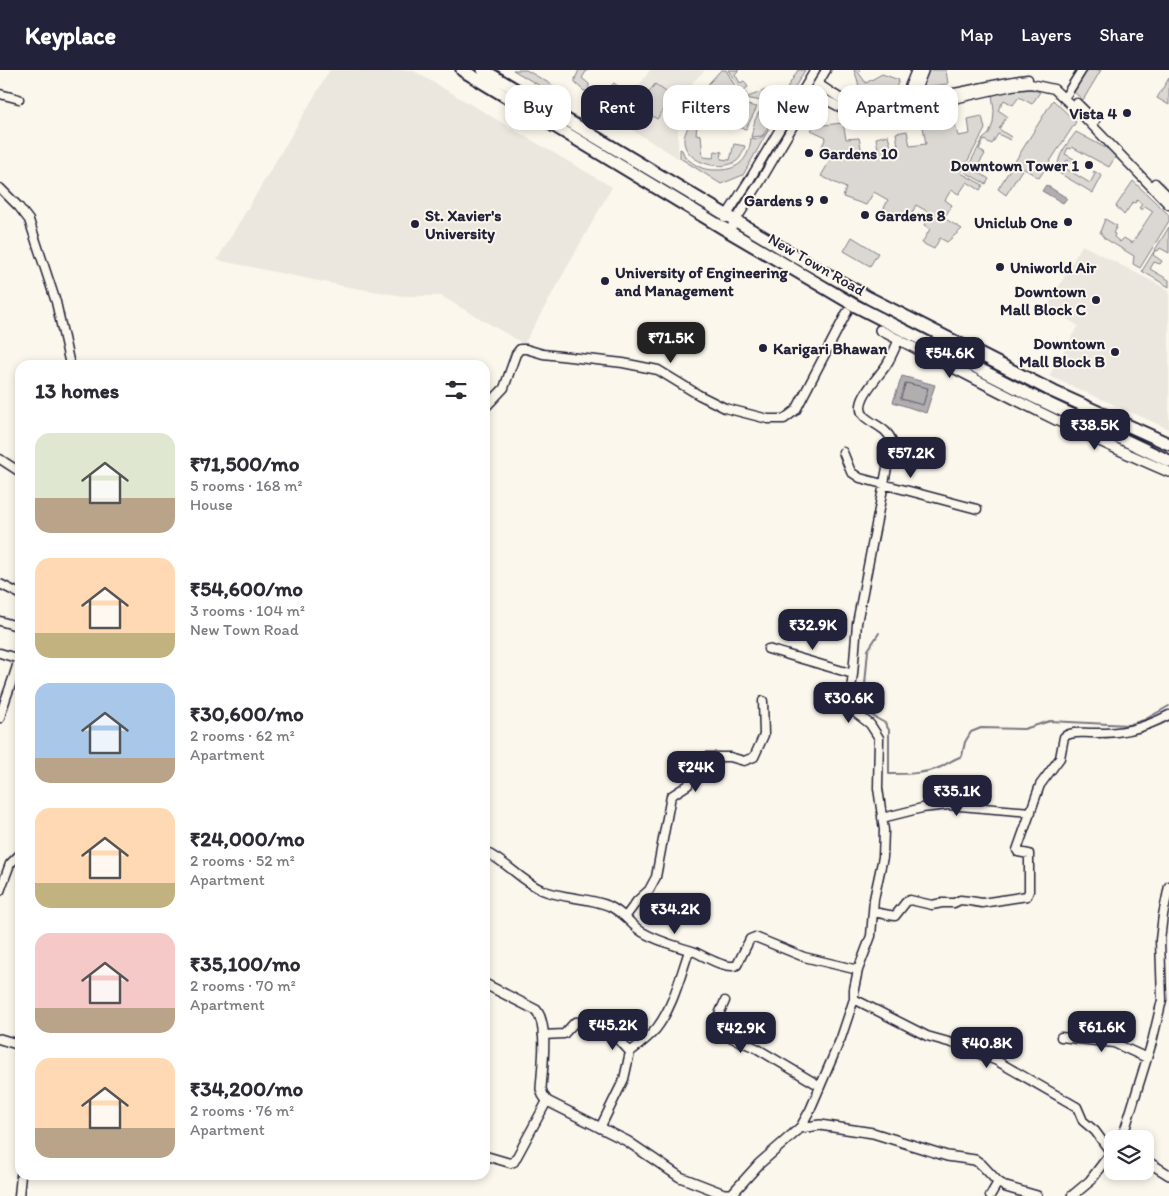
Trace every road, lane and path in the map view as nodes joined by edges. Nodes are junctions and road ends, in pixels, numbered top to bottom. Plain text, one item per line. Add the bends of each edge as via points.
1 (462, 70) edge
2 (483, 70) edge
3 (814, 70) edge
4 (826, 70) edge
5 (916, 70) edge
6 (924, 70) edge
7 (1082, 70) edge
8 (818, 84) joint
9 (915, 85) edge
10 (918, 85) edge
11 (958, 92) edge
12 (0, 94) edge
13 (1067, 94) junction
14 (838, 96) edge
15 (19, 99) dead end
16 (958, 99) edge
17 (788, 130) edge
18 (0, 188) edge
19 (1169, 197) edge
20 (1169, 205) edge
21 (731, 217) junction
22 (724, 228) junction
23 (847, 312) dead end
24 (880, 330) dead end
25 (899, 340) junction
26 (69, 360) edge
27 (490, 403) edge
28 (1169, 444) edge
29 (843, 452) dead end
30 (0, 459) edge
31 (1169, 460) edge
32 (15, 469) edge
33 (1169, 472) edge
34 (885, 484) junction
35 (977, 508) dead end
36 (0, 584) edge
37 (15, 592) edge
38 (0, 621) edge
39 (15, 626) edge
40 (768, 648) dead end
41 (0, 652) edge
42 (15, 655) edge
43 (853, 674) junction
44 (15, 675) edge
45 (763, 701) dead end
46 (1169, 715) edge
47 (0, 718) edge
48 (1031, 812) junction
49 (882, 818) junction
50 (490, 855) edge
51 (15, 859) edge
52 (1169, 886) edge
53 (0, 891) edge
54 (873, 912) junction
55 (626, 916) junction
56 (689, 951) junction
57 (858, 970) junction
58 (490, 987) edge
59 (854, 999) junction
60 (725, 1001) dead end
61 (1166, 1001) edge
62 (544, 1034) junction
63 (1061, 1036) dead end
64 (0, 1039) edge
65 (15, 1043) edge
66 (630, 1052) junction
67 (1147, 1058) junction
68 (820, 1086) junction
69 (547, 1101) junction
70 (600, 1128) junction
71 (800, 1128) junction
72 (1125, 1130) edge
73 (1104, 1143) edge
74 (490, 1157) edge
75 (1104, 1163) edge
76 (1154, 1166) edge
77 (1169, 1175) edge
78 (21, 1180) edge
79 (998, 1182) junction
80 (732, 1195) edge
81 (19, 1196) edge
82 (990, 1196) edge
83 (1036, 1196) edge
84 (1072, 1196) edge

1 - 22 main road, New Town Road
2 - 21 main road, New Town Road via 554,108
3 - 21 street
4 - 8 street
5 - 9 street
6 - 10 street
7 - 13 street
8 - 14 street
11 - 13 street via 1032,78 1057,85
12 - 15 street
13 - 19 street
16 - 20 street via 1031,84 1054,89
17 - 21 street
18 - 26 street via 29,220 56,302
21 - 22 street
21 - 28 main road, New Town Road via 869,298 949,334 1054,392
22 - 31 main road, New Town Road via 863,309 1036,398
23 - 27 street via 796,410 784,419 768,419 725,408 658,370 526,349 520,349 516,354 504,388
24 - 25 street
25 - 33 street
25 - 34 street via 860,406 864,416 891,436 892,449
29 - 34 street via 851,472 860,478
30 - 32 street
34 - 35 street
34 - 43 street via 857,623
36 - 37 street
38 - 39 street
40 - 43 street
41 - 42 street
43 - 49 street via 850,707 870,724 879,738 878,788
44 - 47 street
45 - 55 street via 764,735 754,757 744,761 730,757 706,757 688,785 671,796 656,877
46 - 48 street via 1126,732 1067,734 1060,758 1040,785
48 - 49 street via 948,805
48 - 54 street via 1017,850 1029,854 1027,896 978,904 960,900 932,905 910,900 895,916
49 - 54 street via 884,845
50 - 55 street via 543,890 602,904
51 - 53 street
52 - 61 street via 1160,940
54 - 57 street via 869,943
55 - 56 street via 644,933
56 - 57 street via 728,967 734,966 738,965 750,940 755,937 804,956
56 - 66 street via 669,1008 650,1034
57 - 59 street
58 - 62 street via 536,1010 541,1016
59 - 68 street
59 - 73 street via 927,1036 997,1061 1077,1107 1083,1122
60 - 68 street via 713,1030 756,1048
61 - 67 street
62 - 66 street via 564,1034 574,1023 581,1022 608,1030
62 - 69 street via 541,1089
63 - 67 street via 1114,1043
64 - 65 street
66 - 70 street via 624,1079
67 - 72 street
68 - 71 street
69 - 70 street
69 - 74 street via 514,1162
70 - 80 street via 627,1141 680,1177
71 - 79 street via 820,1125 872,1133 947,1156 975,1160
71 - 80 street via 759,1164
75 - 84 street
76 - 77 street
78 - 81 street
79 - 82 street
79 - 83 street via 1014,1191

